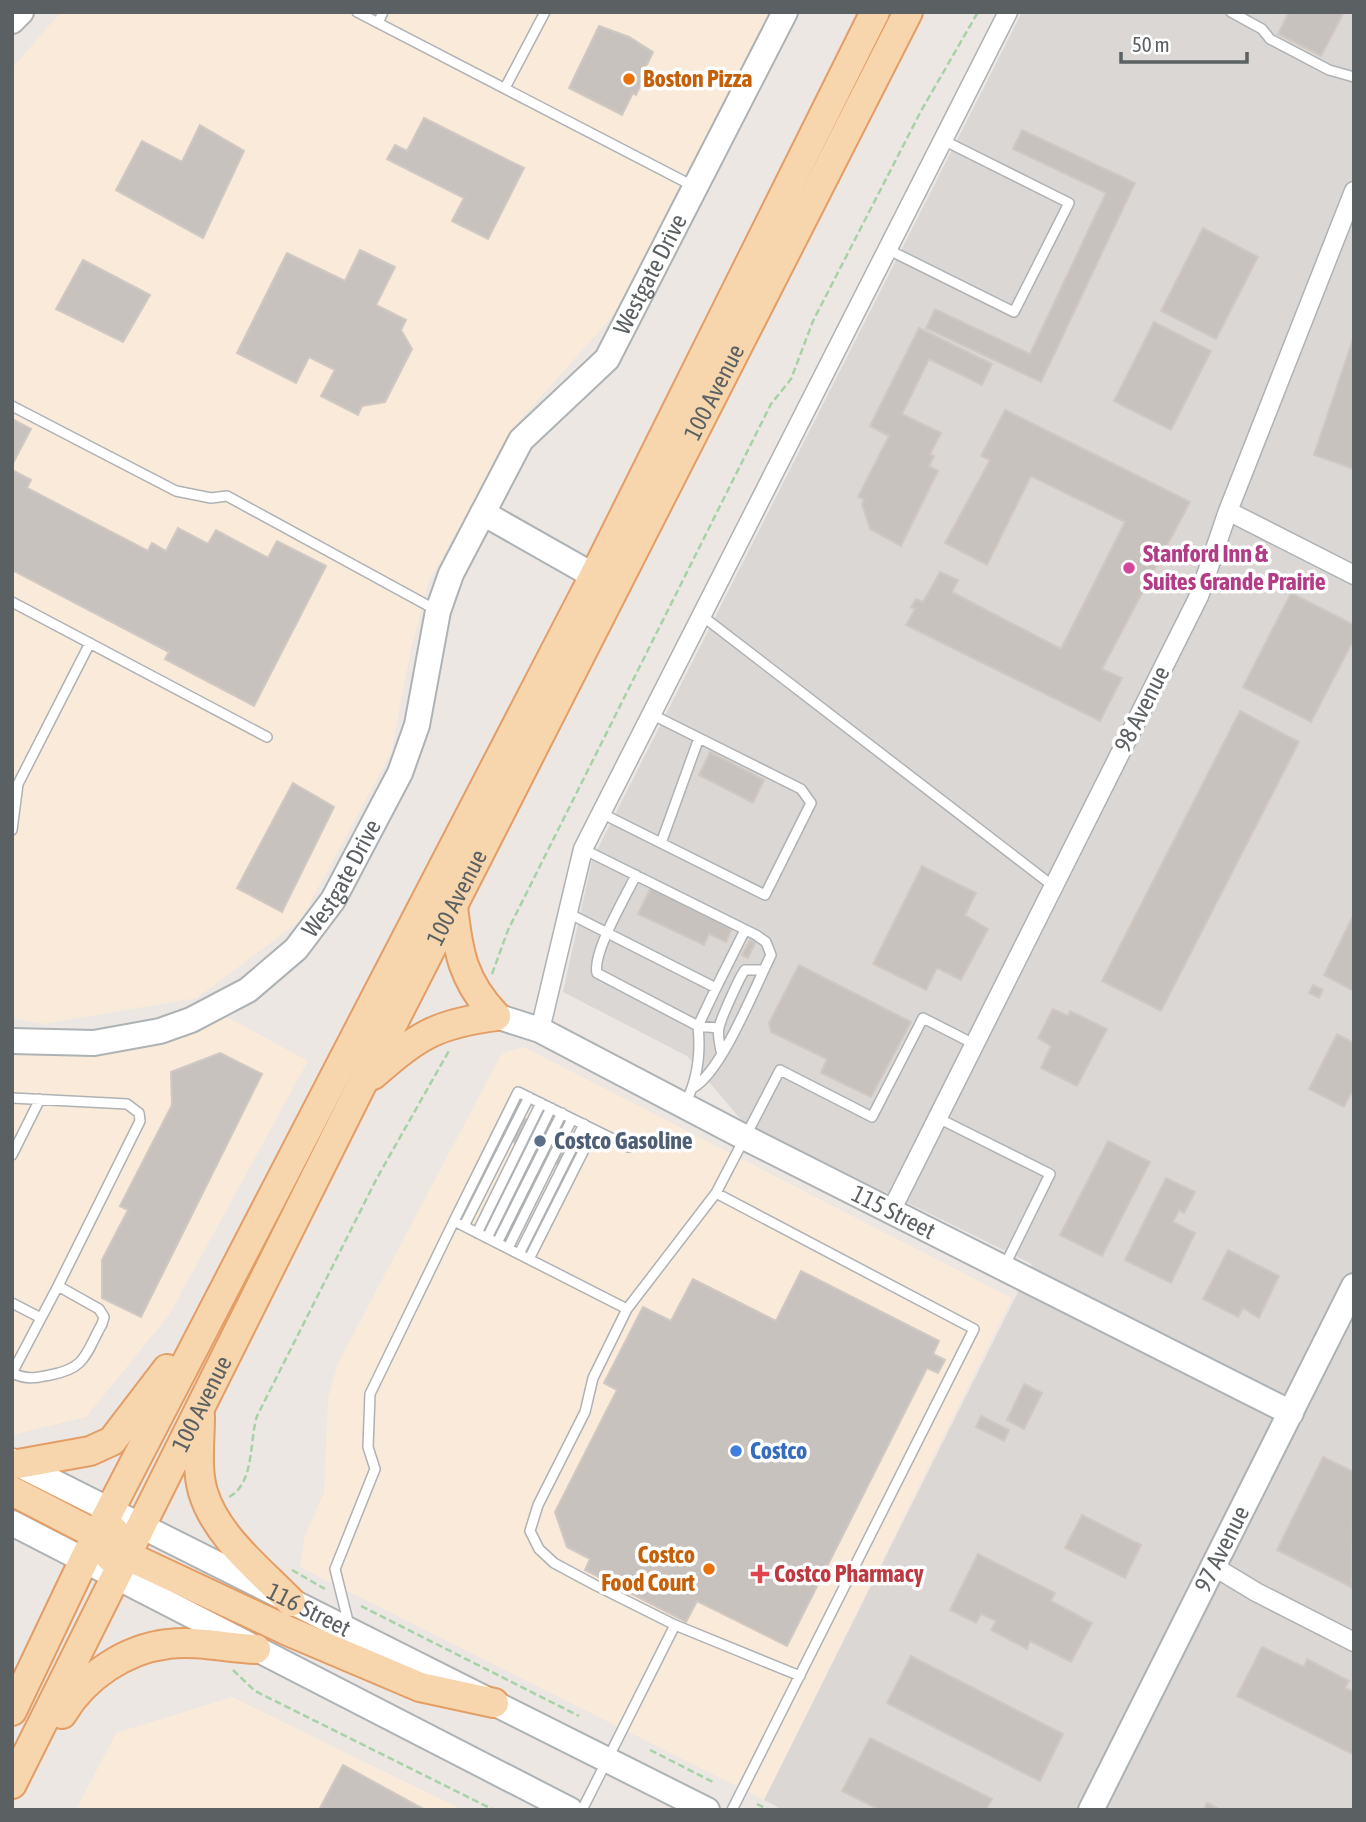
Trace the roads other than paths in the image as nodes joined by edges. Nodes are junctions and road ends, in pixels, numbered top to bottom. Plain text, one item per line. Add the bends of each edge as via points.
1 (21, 12) edge
2 (358, 12) edge
3 (383, 12) edge
4 (545, 12) edge
5 (785, 12) edge
6 (875, 12) edge
7 (908, 12) edge
8 (1008, 12) edge
9 (1231, 12) edge
10 (12, 21) edge
11 (378, 23) junction
12 (1354, 77) edge
13 (505, 89) junction
14 (943, 140) junction
15 (696, 187) junction
16 (1354, 191) edge
17 (887, 249) junction
18 (12, 406) edge
19 (1228, 511) junction
20 (483, 513) junction
21 (1354, 575) edge
22 (594, 576) junction
23 (12, 602) edge
24 (438, 611) junction
25 (701, 615) junction
26 (90, 643) junction
27 (651, 714) junction
28 (267, 737) dead end
29 (699, 738) junction
30 (601, 813) junction
31 (12, 830) edge
32 (661, 843) junction
33 (583, 849) junction
34 (636, 876) junction
35 (1054, 886) junction
36 (453, 906) junction
37 (566, 912) junction
38 (746, 930) junction
39 (609, 934) junction
40 (764, 970) junction
41 (716, 988) junction
42 (496, 1016) junction
43 (698, 1026) junction
44 (718, 1028) junction
45 (540, 1030) junction
46 (12, 1041) edge
47 (974, 1044) junction
48 (722, 1053) junction
49 (361, 1086) junction
50 (690, 1096) junction
51 (529, 1097) junction
52 (12, 1098) edge
53 (40, 1099) junction
54 (541, 1103) junction
55 (551, 1108) junction
56 (562, 1113) junction
57 (938, 1118) junction
58 (572, 1119) junction
59 (584, 1125) junction
60 (594, 1130) junction
61 (744, 1137) junction
62 (629, 1147) dead end
63 (12, 1155) edge
64 (716, 1194) junction
65 (892, 1209) junction
66 (454, 1221) junction
67 (464, 1226) junction
68 (477, 1233) junction
69 (486, 1238) junction
70 (497, 1243) junction
71 (508, 1248) junction
72 (519, 1254) junction
73 (529, 1259) junction
74 (1004, 1266) junction
75 (58, 1286) junction
76 (1354, 1286) edge
77 (216, 1302) junction
78 (12, 1303) edge
79 (626, 1309) junction
80 (41, 1318) junction
81 (12, 1373) edge
82 (200, 1410) junction
83 (1291, 1413) junction
84 (14, 1472) edge
85 (111, 1508) junction
86 (12, 1523) edge
87 (143, 1525) junction
88 (97, 1535) junction
89 (84, 1560) junction
90 (122, 1566) junction
91 (1213, 1566) junction
92 (291, 1602) junction
93 (675, 1625) junction
94 (350, 1630) junction
95 (1354, 1642) edge
96 (256, 1650) junction
97 (800, 1676) junction
98 (494, 1703) junction
99 (12, 1711) edge
100 (607, 1758) junction
101 (17, 1774) edge
102 (570, 1810) edge
103 (582, 1810) edge
104 (708, 1810) edge
105 (732, 1810) edge
106 (1091, 1810) edge

1 - 10 street
2 - 11 lane
3 - 11 lane
4 - 13 lane
5 - 15 street, Westgate Drive
6 - 22 main road, 100 Avenue
7 - 36 main road, 100 Avenue
8 - 14 street
9 - 12 lane via 1262,29 1270,39 1329,70
11 - 13 lane
13 - 15 lane
14 - 17 street
14 - 17 lane via 1069,202 1014,312
15 - 20 street, Westgate Drive via 607,359 521,440
16 - 19 street, 98 Avenue
17 - 25 street
18 - 24 lane via 176,491 211,498 227,496
19 - 21 street
19 - 35 street, 98 Avenue via 1199,596
20 - 22 street
20 - 24 street, Westgate Drive via 451,573
22 - 77 main road, 100 Avenue
23 - 26 lane
24 - 46 street, Westgate Drive via 417,725 401,773 333,900 296,949 248,990 160,1031 94,1044
25 - 27 street
25 - 35 lane
26 - 28 lane
26 - 31 lane via 18,784
27 - 29 lane
27 - 30 street
29 - 32 lane
29 - 32 lane via 801,789 811,803 765,895
30 - 32 lane
30 - 33 street
33 - 34 lane
33 - 37 street
34 - 38 lane
34 - 39 lane
35 - 47 street, 98 Avenue
36 - 42 main road via 464,968 479,998
36 - 49 main road, 100 Avenue
37 - 39 lane
37 - 45 street
38 - 40 lane via 770,948
38 - 41 lane
39 - 41 lane
39 - 43 lane via 595,966 600,977
40 - 44 lane via 752,968 740,975
40 - 48 lane
41 - 43 lane
42 - 45 street, 115 Street
42 - 49 main road via 454,1021 432,1030 409,1043
43 - 44 lane
43 - 50 lane via 701,1054
44 - 48 lane
45 - 50 street, 115 Street
47 - 57 street, 98 Avenue
47 - 61 lane via 923,1018 872,1117 780,1070
48 - 50 lane
49 - 82 main road, 100 Avenue
50 - 61 street, 115 Street
51 - 54 lane
51 - 66 lane via 518,1092
51 - 67 lane
52 - 53 lane
53 - 63 lane
53 - 75 lane via 127,1104 135,1108 139,1121
54 - 55 lane
54 - 68 lane
55 - 56 lane
55 - 69 lane
56 - 58 lane
56 - 70 lane
57 - 65 street, 98 Avenue
57 - 74 lane via 1050,1174
58 - 59 lane
58 - 71 lane
59 - 60 lane
59 - 72 lane
60 - 62 lane
60 - 73 lane
61 - 64 lane
61 - 65 street, 115 Street
64 - 79 lane
64 - 97 lane via 974,1329
65 - 74 street, 115 Street
66 - 67 lane
66 - 94 lane via 370,1394 368,1447 375,1469 335,1569
67 - 68 lane
68 - 69 lane
69 - 70 lane
70 - 71 lane
71 - 72 lane
72 - 73 lane
73 - 79 lane
74 - 83 street, 115 Street
75 - 80 lane
75 - 81 lane via 99,1310 102,1324 71,1371 26,1380
76 - 83 street, 97 Avenue
77 - 84 main road via 112,1441
77 - 85 main road, 100 Avenue
78 - 80 lane
79 - 93 lane via 530,1531 539,1549 554,1563
80 - 81 lane
82 - 87 main road, 100 Avenue
82 - 92 main road via 199,1468 204,1493 231,1540
83 - 91 street, 97 Avenue
84 - 85 street, 116 Street
84 - 88 main road
85 - 87 street, 116 Street
85 - 88 main road, 100 Avenue
86 - 89 street
87 - 88 main road
87 - 90 main road, 100 Avenue
87 - 92 street, 116 Street
88 - 89 main road, 100 Avenue
89 - 90 main road
89 - 99 main road, 100 Avenue
90 - 96 street
90 - 98 main road via 420,1687
90 - 101 main road, 100 Avenue
91 - 95 street
91 - 106 street, 97 Avenue
92 - 94 street, 116 Street
93 - 97 lane
93 - 100 lane
94 - 98 street, 116 Street
96 - 101 main road via 169,1644 138,1651 107,1666 73,1695 42,1746
96 - 102 street
97 - 105 lane
98 - 100 street, 116 Street
100 - 103 lane
100 - 104 street, 116 Street

